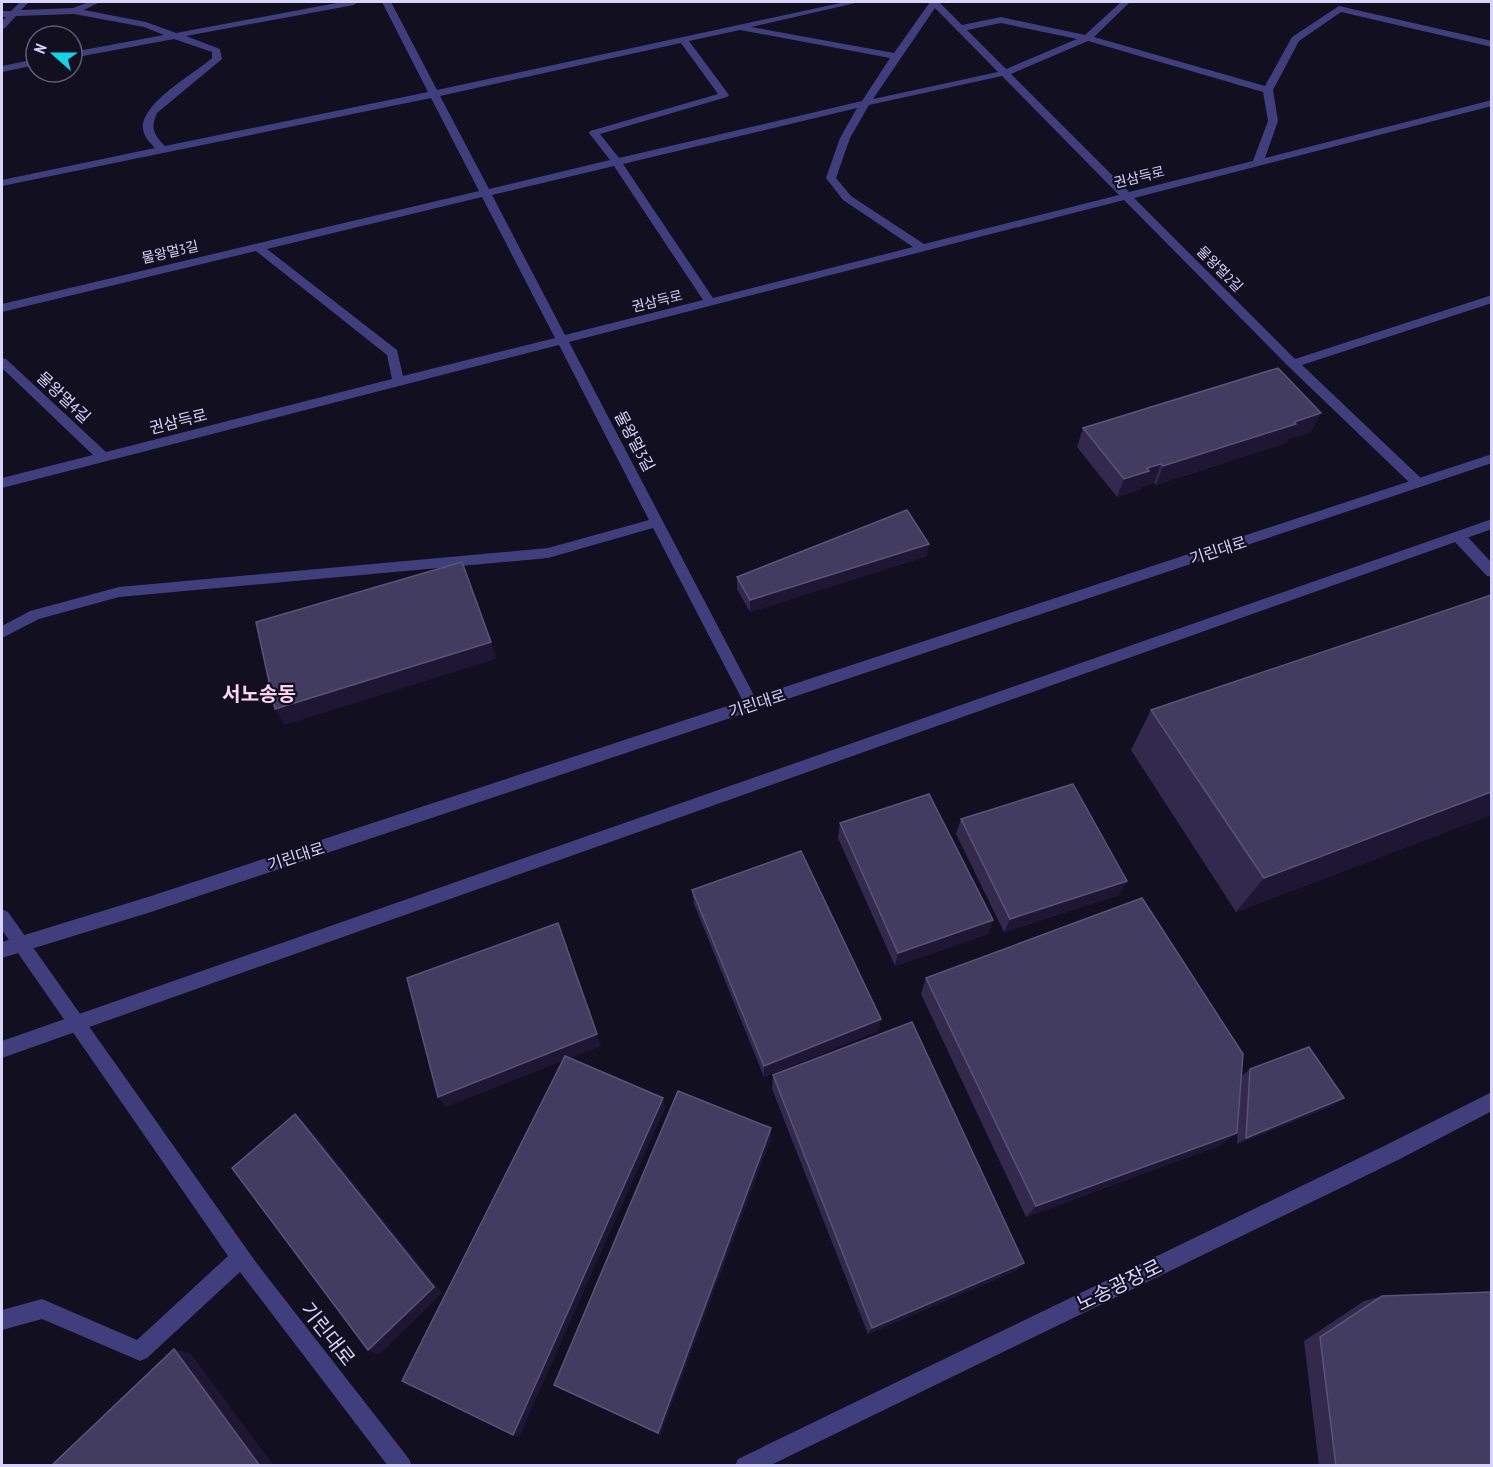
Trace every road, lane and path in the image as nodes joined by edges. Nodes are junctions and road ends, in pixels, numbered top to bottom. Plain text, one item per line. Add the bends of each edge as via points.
1 (24, 2) edge
2 (96, 2) edge
3 (354, 2) edge
4 (386, 2) edge
5 (855, 2) edge
6 (1126, 2) edge
7 (1336, 5) edge
8 (74, 11) junction
9 (2, 14) edge
10 (12, 14) junction
11 (2, 26) edge
12 (735, 27) junction
13 (962, 28) junction
14 (176, 36) junction
15 (1087, 38) junction
16 (683, 39) junction
17 (1491, 44) edge
18 (84, 53) edge
19 (897, 56) junction
20 (24, 64) edge
21 (2, 69) edge
22 (1004, 73) junction
23 (1268, 90) junction
24 (434, 94) junction
25 (866, 103) junction
26 (1491, 103) edge
27 (163, 150) junction
28 (617, 162) junction
29 (1258, 162) junction
30 (2, 183) edge
31 (486, 193) junction
32 (1126, 196) junction
33 (258, 247) junction
34 (922, 248) junction
35 (1491, 299) edge
36 (711, 303) junction
37 (2, 308) edge
38 (564, 340) junction
39 (2, 362) edge
40 (1293, 364) junction
41 (398, 382) junction
42 (103, 457) junction
43 (1491, 458) edge
44 (2, 483) edge
45 (1418, 483) junction
46 (658, 522) junction
47 (1491, 524) edge
48 (1458, 536) junction
49 (1491, 572) edge
50 (2, 632) edge
51 (752, 705) junction
52 (2, 917) edge
53 (21, 944) junction
54 (2, 950) edge
55 (76, 1022) junction
56 (2, 1050) edge
57 (1491, 1101) edge
58 (241, 1258) junction
59 (2, 1320) edge
60 (402, 1466) edge
61 (746, 1466) edge

1 - 10 street
2 - 8 street
3 - 14 street
4 - 24 street, 물왕멀3길
5 - 12 street
6 - 15 street
7 - 17 street
7 - 23 street via 1295,39
8 - 10 street
8 - 14 street via 146,25
9 - 10 street
10 - 11 street
12 - 16 street
12 - 19 street
13 - 15 street via 1001,20
13 - 19 street, 물왕멀2길 via 934,2
13 - 22 street, 물왕멀2길
14 - 18 street
14 - 27 street via 217,51 218,59 161,102 147,120 148,131
15 - 22 street
15 - 23 street
16 - 24 street
16 - 28 street via 724,95 594,133
19 - 25 street, 물왕멀2길
20 - 21 street
22 - 25 street
22 - 32 street, 물왕멀2길
23 - 29 street via 1273,121
24 - 27 street
24 - 31 street, 물왕멀3길
25 - 28 street, 물왕멀3길
25 - 34 street via 832,164 831,178 847,198
26 - 29 street, 권삼득로
27 - 30 street
28 - 31 street, 물왕멀3길
28 - 36 street
29 - 32 street, 권삼득로
31 - 33 street, 물왕멀3길
31 - 38 street, 물왕멀3길
32 - 34 street, 권삼득로
32 - 40 street, 물왕멀2길
33 - 37 street, 물왕멀3길
33 - 41 street via 393,353
34 - 36 street, 권삼득로
35 - 40 street
36 - 38 street, 권삼득로
38 - 41 street, 권삼득로
38 - 46 street, 물왕멀3길
39 - 42 street, 물왕멀4길
40 - 45 street, 물왕멀2길
41 - 42 street, 권삼득로
42 - 44 street, 권삼득로
43 - 45 street, 기린대로
45 - 51 street, 기린대로
46 - 50 street via 548,553 119,592 35,615
46 - 51 street, 물왕멀3길
47 - 48 street
48 - 49 street
48 - 55 street
51 - 53 street, 기린대로
52 - 53 street
53 - 54 street, 기린대로
53 - 55 street, 기린대로
55 - 56 street
55 - 58 street, 기린대로
57 - 61 street, 노송광장로 via 1391,1154
58 - 59 street via 140,1351 42,1309
58 - 60 street, 기린대로

